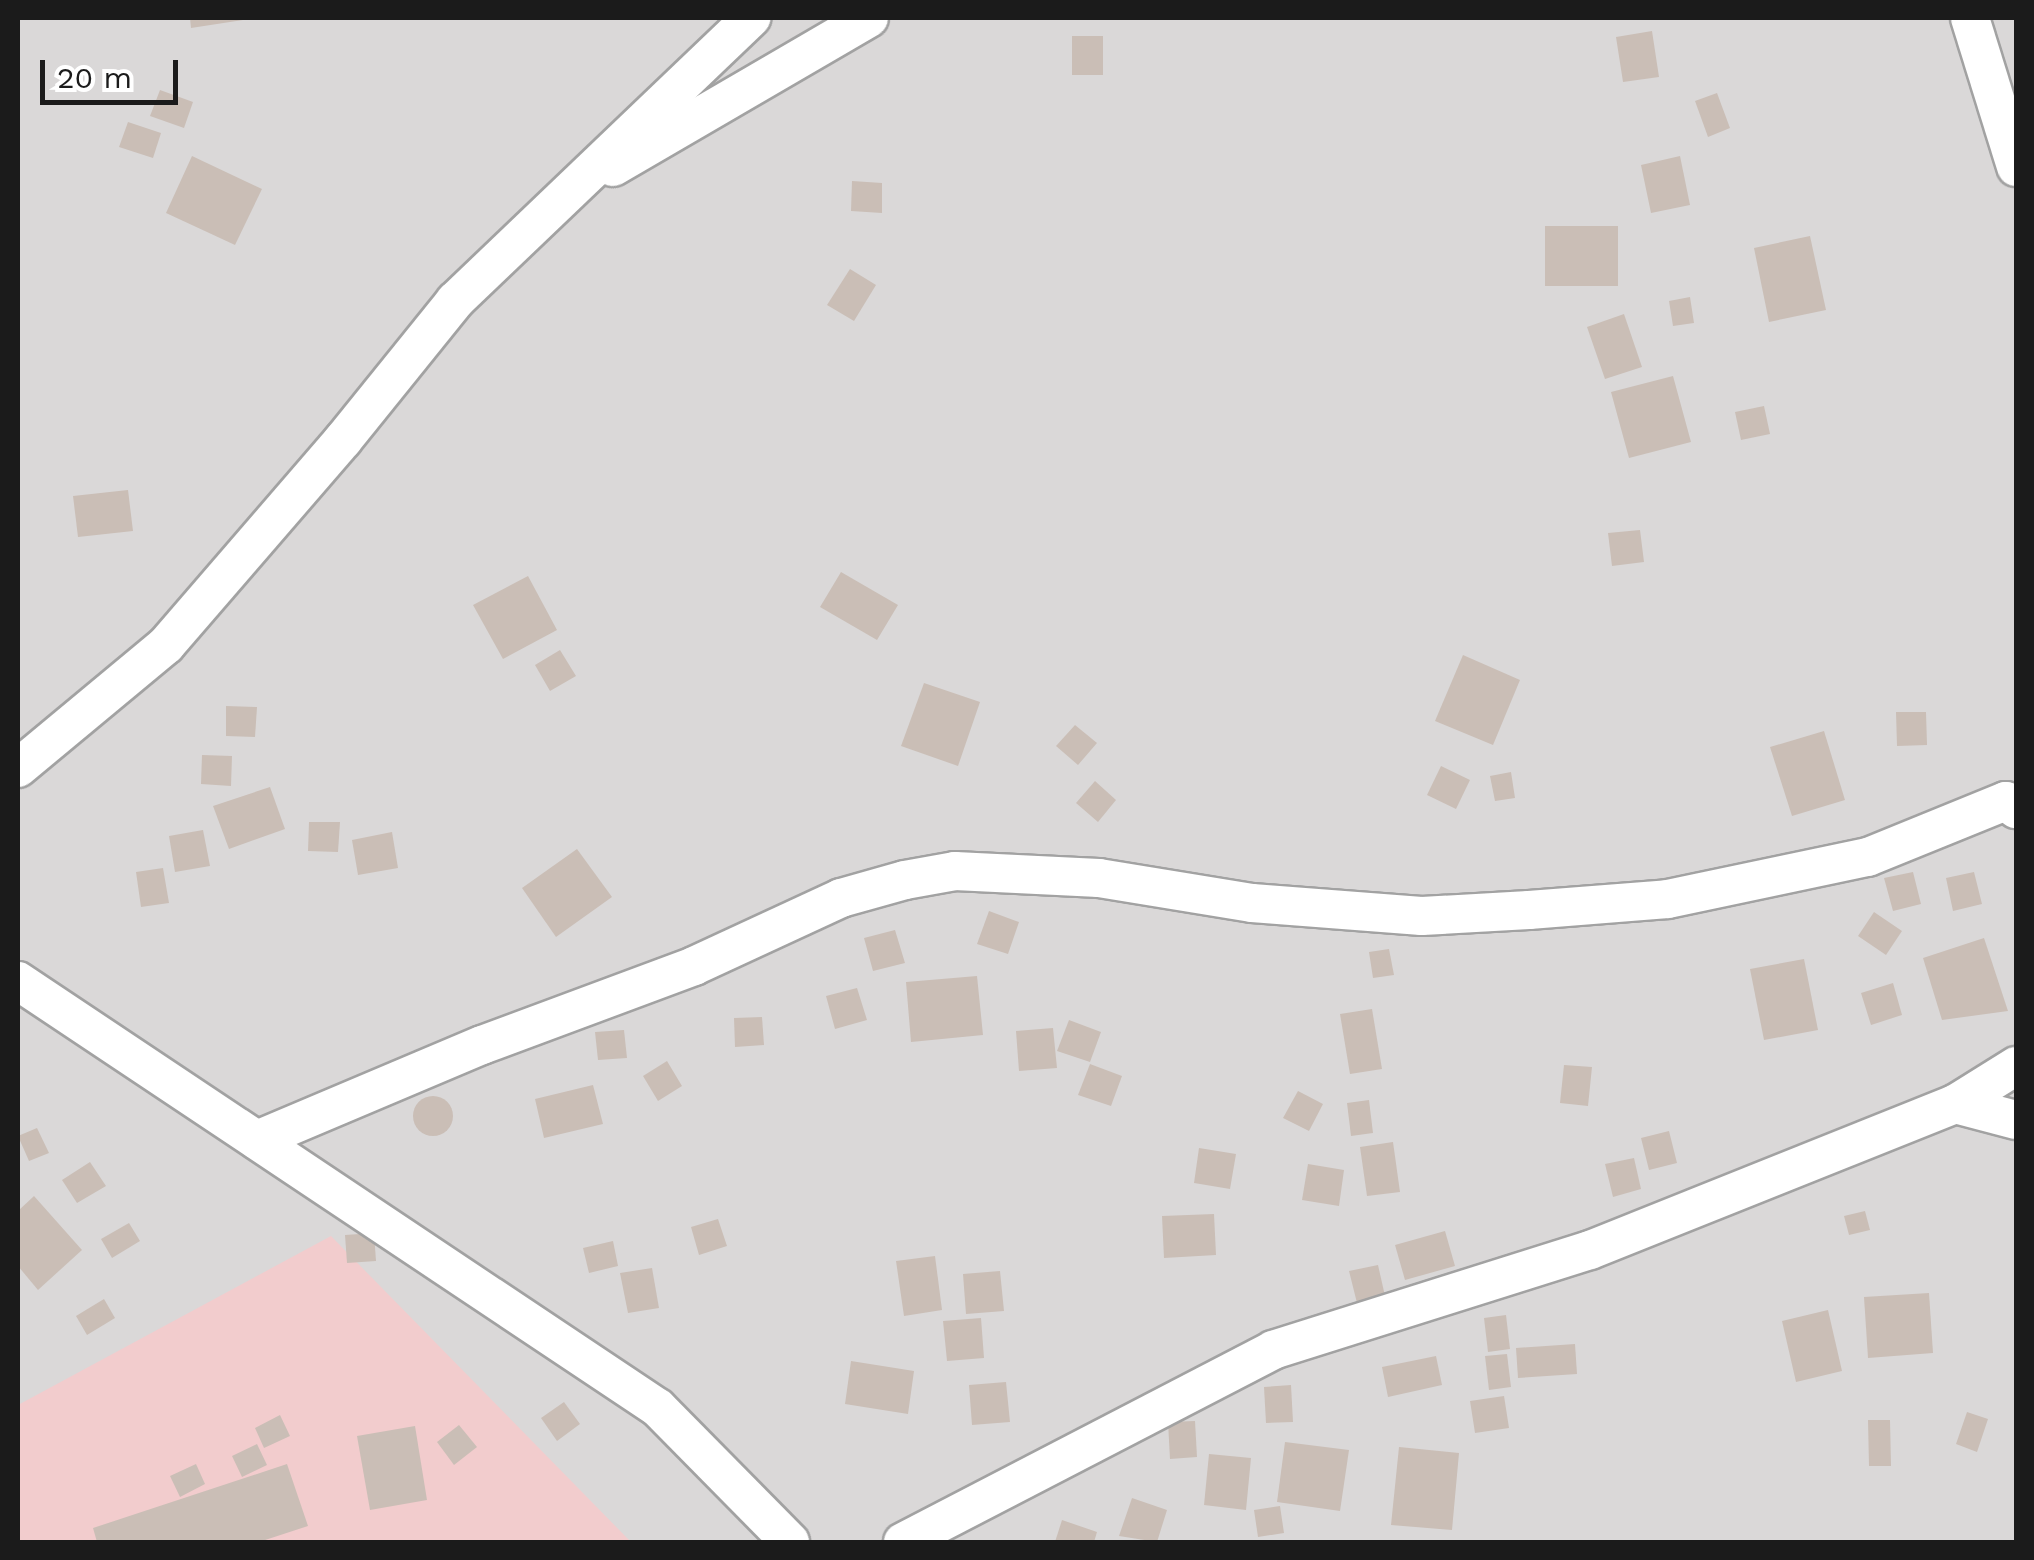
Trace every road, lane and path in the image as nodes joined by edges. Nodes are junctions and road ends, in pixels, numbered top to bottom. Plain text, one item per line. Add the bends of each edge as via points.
1 (751, 18) edge
2 (870, 18) edge
3 (1970, 18) edge
4 (2016, 167) edge
5 (555, 201) junction
6 (18, 768) edge
7 (2016, 808) edge
8 (18, 981) edge
9 (2016, 1066) edge
10 (1955, 1104) junction
11 (2016, 1120) edge
12 (257, 1140) junction
13 (790, 1542) edge
14 (904, 1542) edge

1 - 5 street
2 - 5 street
3 - 4 street
5 - 6 street via 455,300 166,645
7 - 12 street via 2006,801 1868,857 1668,899 1422,916 1252,904 1099,878 956,871 905,880 841,898 694,966 482,1044
8 - 12 street
9 - 10 street
10 - 11 street
10 - 14 street via 1590,1250 1273,1350
12 - 13 street via 658,1408

